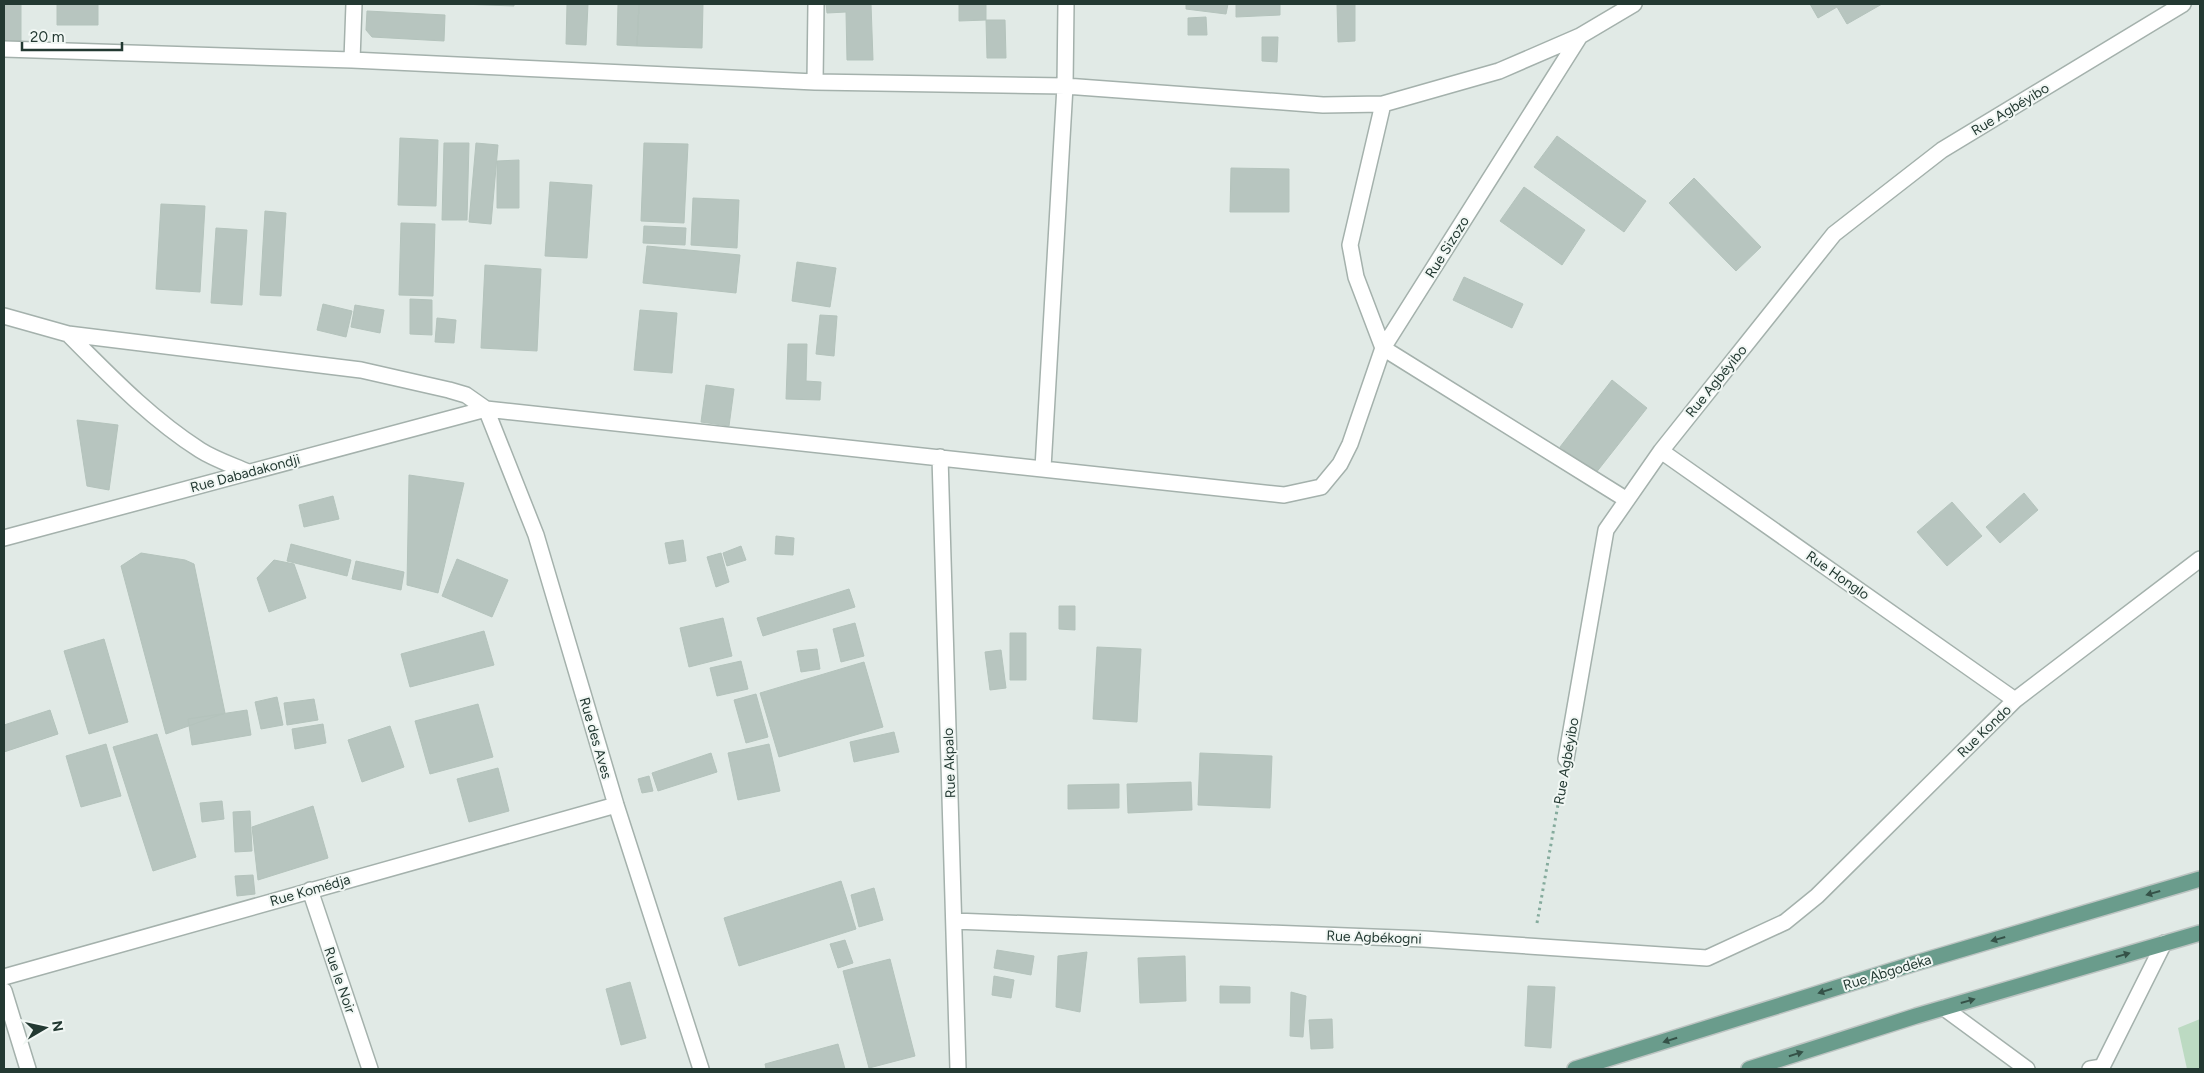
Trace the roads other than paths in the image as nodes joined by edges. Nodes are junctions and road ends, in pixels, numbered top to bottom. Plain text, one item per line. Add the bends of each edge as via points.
1 (354, 4) edge
2 (816, 4) edge
3 (1066, 4) edge
4 (1634, 4) edge
5 (2183, 4) edge
6 (1580, 36) junction
7 (4, 49) edge
8 (352, 60) junction
9 (815, 82) junction
10 (1065, 86) junction
11 (1383, 104) junction
12 (4, 316) edge
13 (68, 334) junction
14 (1383, 348) junction
15 (486, 409) junction
16 (1660, 450) junction
17 (940, 457) junction
18 (1043, 468) junction
19 (248, 472) junction
20 (1627, 500) junction
21 (4, 538) edge
22 (2200, 559) edge
23 (2016, 700) junction
24 (1566, 759) road end
25 (616, 805) junction
26 (2200, 879) edge
27 (310, 890) junction
28 (954, 921) junction
29 (1785, 922) joint
30 (2200, 933) edge
31 (2164, 943) junction
32 (4, 977) edge
33 (4, 991) edge
34 (1944, 1008) junction
35 (28, 1069) edge
36 (370, 1069) edge
37 (701, 1069) edge
38 (958, 1069) edge
39 (1575, 1069) edge
40 (1749, 1069) edge
41 (2026, 1069) edge
42 (2090, 1069) edge

1 - 8 street
2 - 9 street
3 - 10 street
4 - 6 street, Rue Sizozo
5 - 16 street, Rue Agbéyibo via 1942,150 1834,234
6 - 11 street via 1499,71
6 - 14 street, Rue Sizozo
7 - 8 street
8 - 9 street
9 - 10 street
10 - 11 street via 1324,105
10 - 18 street
11 - 14 street via 1350,245 1356,277
12 - 13 street
13 - 15 street via 361,370 466,395
13 - 19 street via 121,387 172,431 202,451
14 - 18 street, Rue Sizozo via 1350,444 1340,464 1321,488 1284,494
14 - 20 street
15 - 17 street, Rue Sizozo
15 - 19 street, Rue Dabadakondji
15 - 25 street, Rue des Aves via 536,535
16 - 20 street, Rue Agbéyibo
16 - 23 street, Rue Honglo
17 - 18 street, Rue Sizozo
17 - 28 street, Rue Akpalo
19 - 21 street, Rue Dabadakondji
20 - 24 street, Rue Agbéyibo via 1606,530
22 - 23 street, Rue Kondo
23 - 29 street, Rue Kondo via 1817,896
25 - 27 street, Rue Komédja
25 - 37 street, Rue des Aves
26 -> 39 main road, Rue Abgodeka
27 - 32 street, Rue Komédja
27 - 36 street, Rue le Noir
28 - 29 street, Rue Agbékogni via 1424,939 1707,958
28 - 38 street, Rue Akpalo
30 - 31 main road
34 -> 31 main road
31 - 42 street via 2102,1067
33 - 35 street
40 -> 34 main road
34 - 41 street

